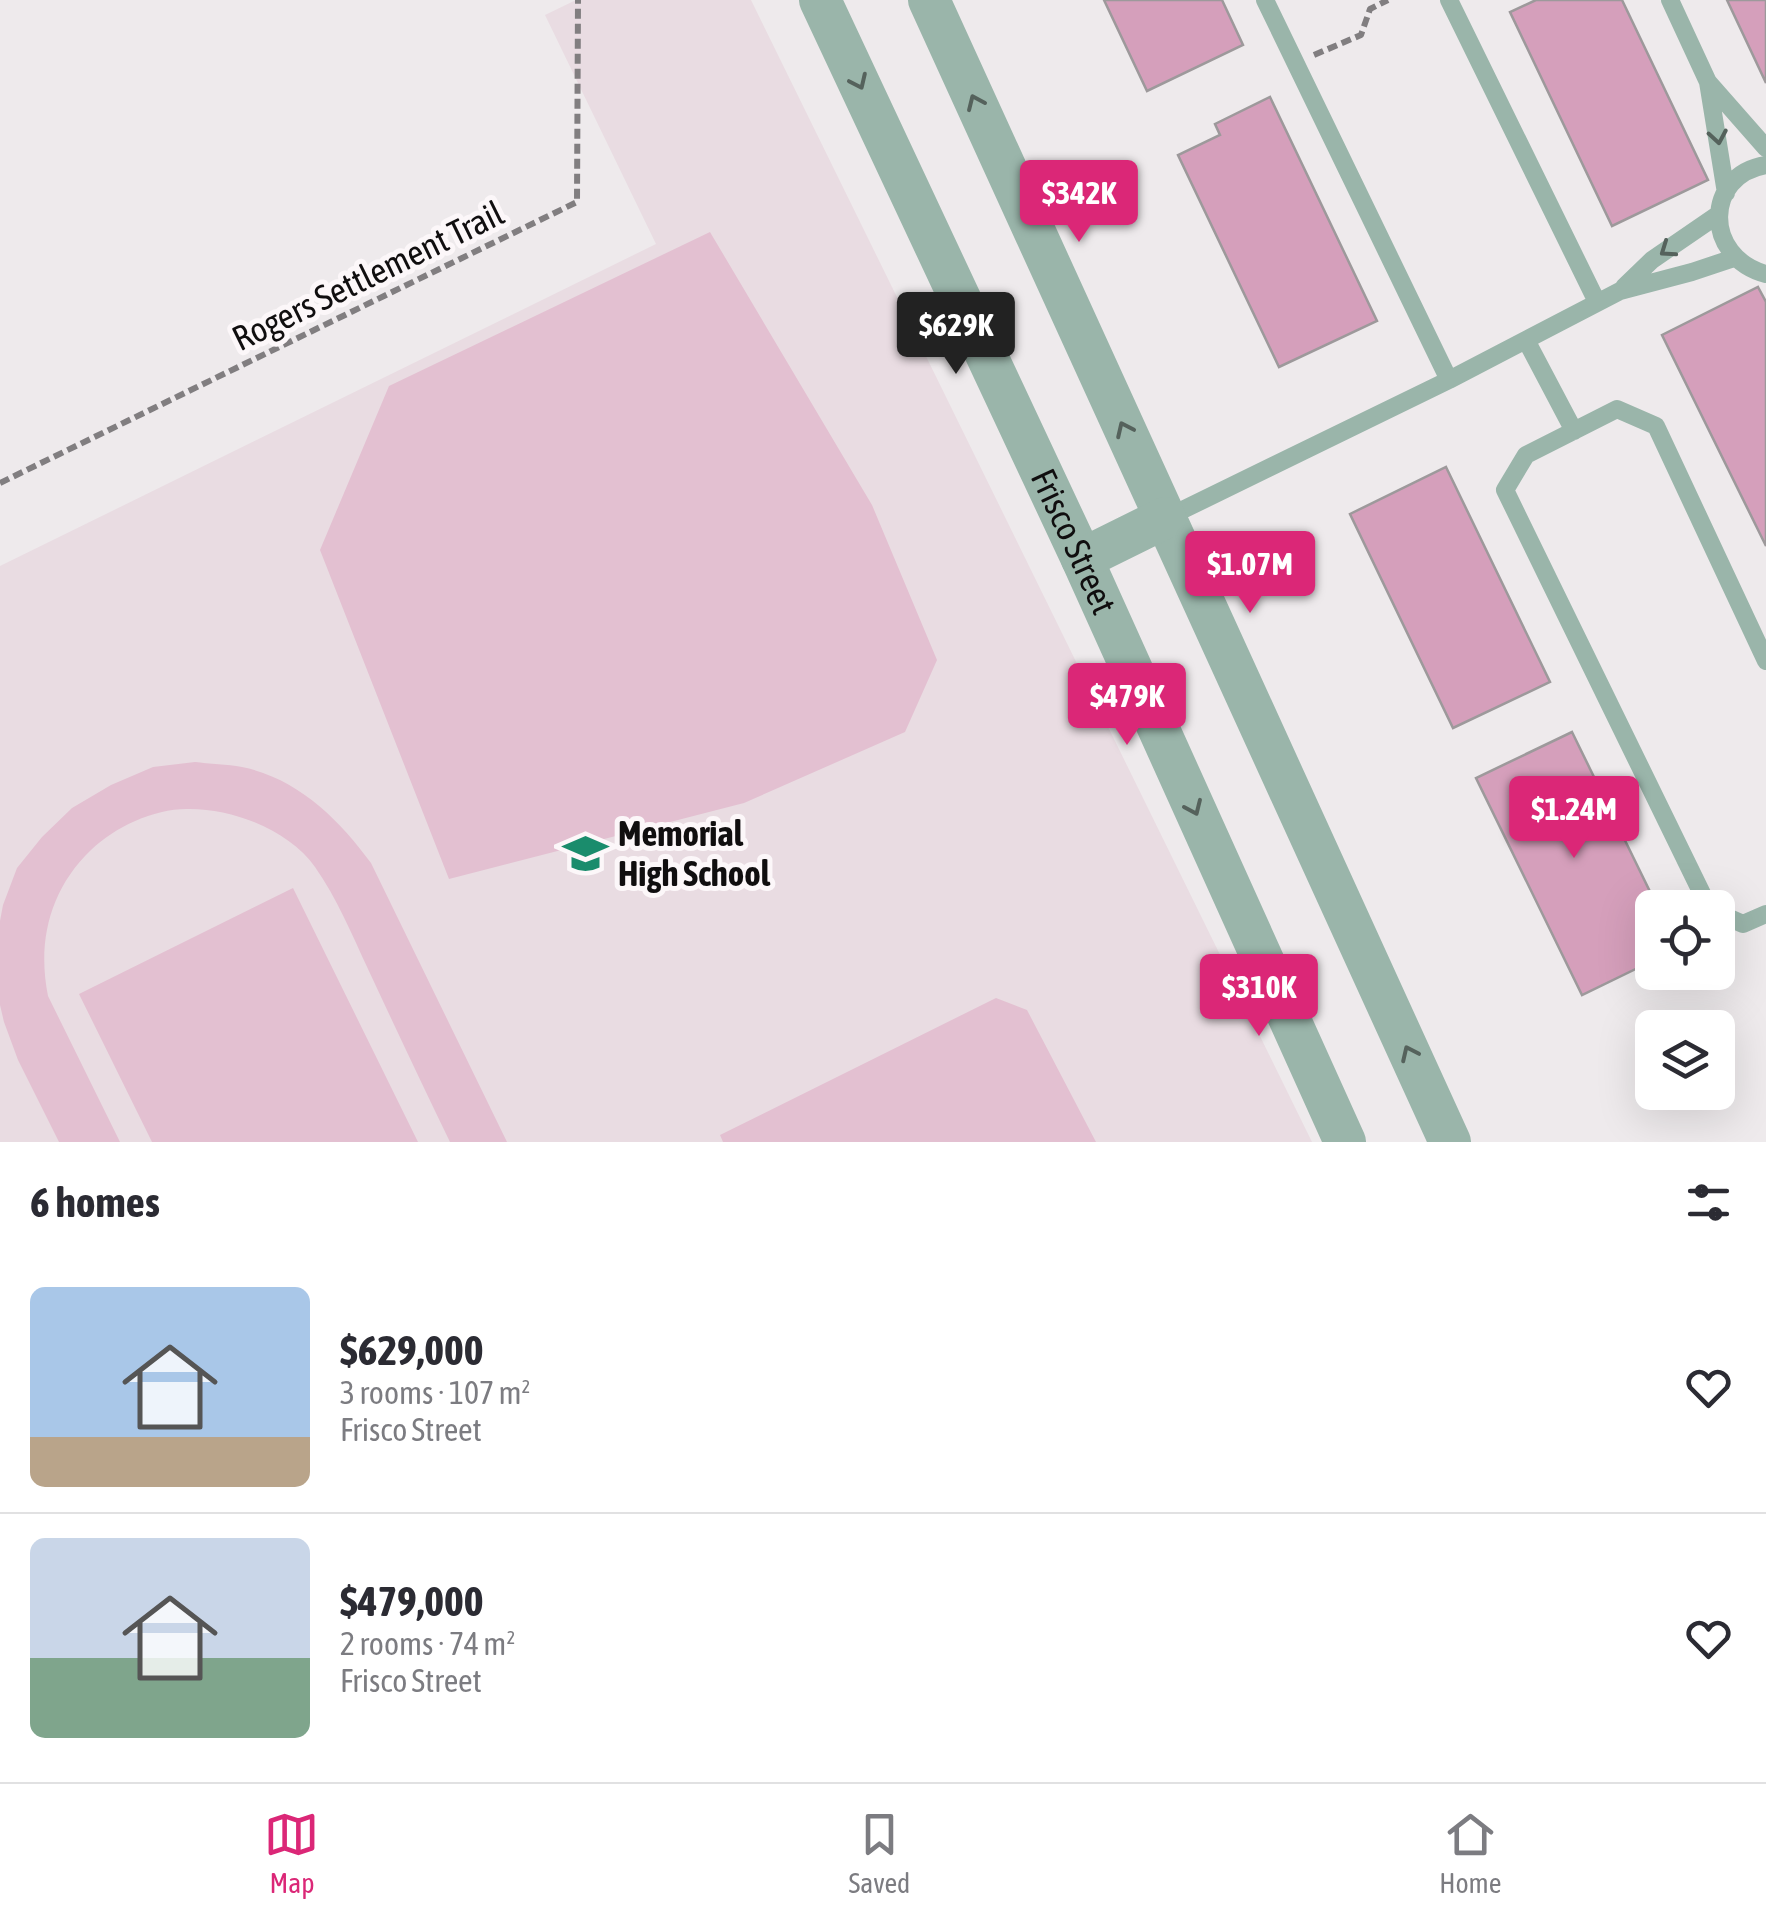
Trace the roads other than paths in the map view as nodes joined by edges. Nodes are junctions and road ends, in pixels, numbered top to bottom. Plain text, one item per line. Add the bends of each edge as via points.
1 (820, 0) edge
2 (929, 0) edge
3 (1265, 0) edge
4 (1448, 0) edge
5 (1670, 0) edge
6 (1708, 82) junction
7 (1766, 148) edge
8 (1766, 165) edge
9 (1726, 193) junction
10 (1719, 214) junction
11 (1734, 258) junction
12 (1766, 274) edge
13 (1620, 291) junction
14 (1597, 302) junction
15 (1526, 340) junction
16 (1449, 380) junction
17 (1574, 430) junction
18 (1165, 518) junction
19 (1082, 560) junction
20 (1766, 661) edge
21 (1700, 890) edge
22 (1766, 914) edge
23 (1735, 920) edge
24 (1345, 1142) edge
25 (1450, 1142) edge

1 -> 19 street, Frisco Street
18 -> 2 street
3 - 16 lane
4 - 14 lane
5 - 6 lane
6 - 7 lane
6 -> 9 lane
8 - 9 lane via 1739,176
9 - 10 lane
10 - 11 lane via 1723,242
10 -> 13 lane
11 - 12 lane
11 - 13 lane
13 - 14 lane
14 - 15 lane
15 - 16 lane
15 - 17 lane
16 - 18 lane
17 - 20 lane via 1617,409 1656,426
17 - 21 lane via 1526,454 1505,490
18 - 19 street
25 -> 18 street
19 -> 24 street, Frisco Street
22 - 23 lane via 1743,924

